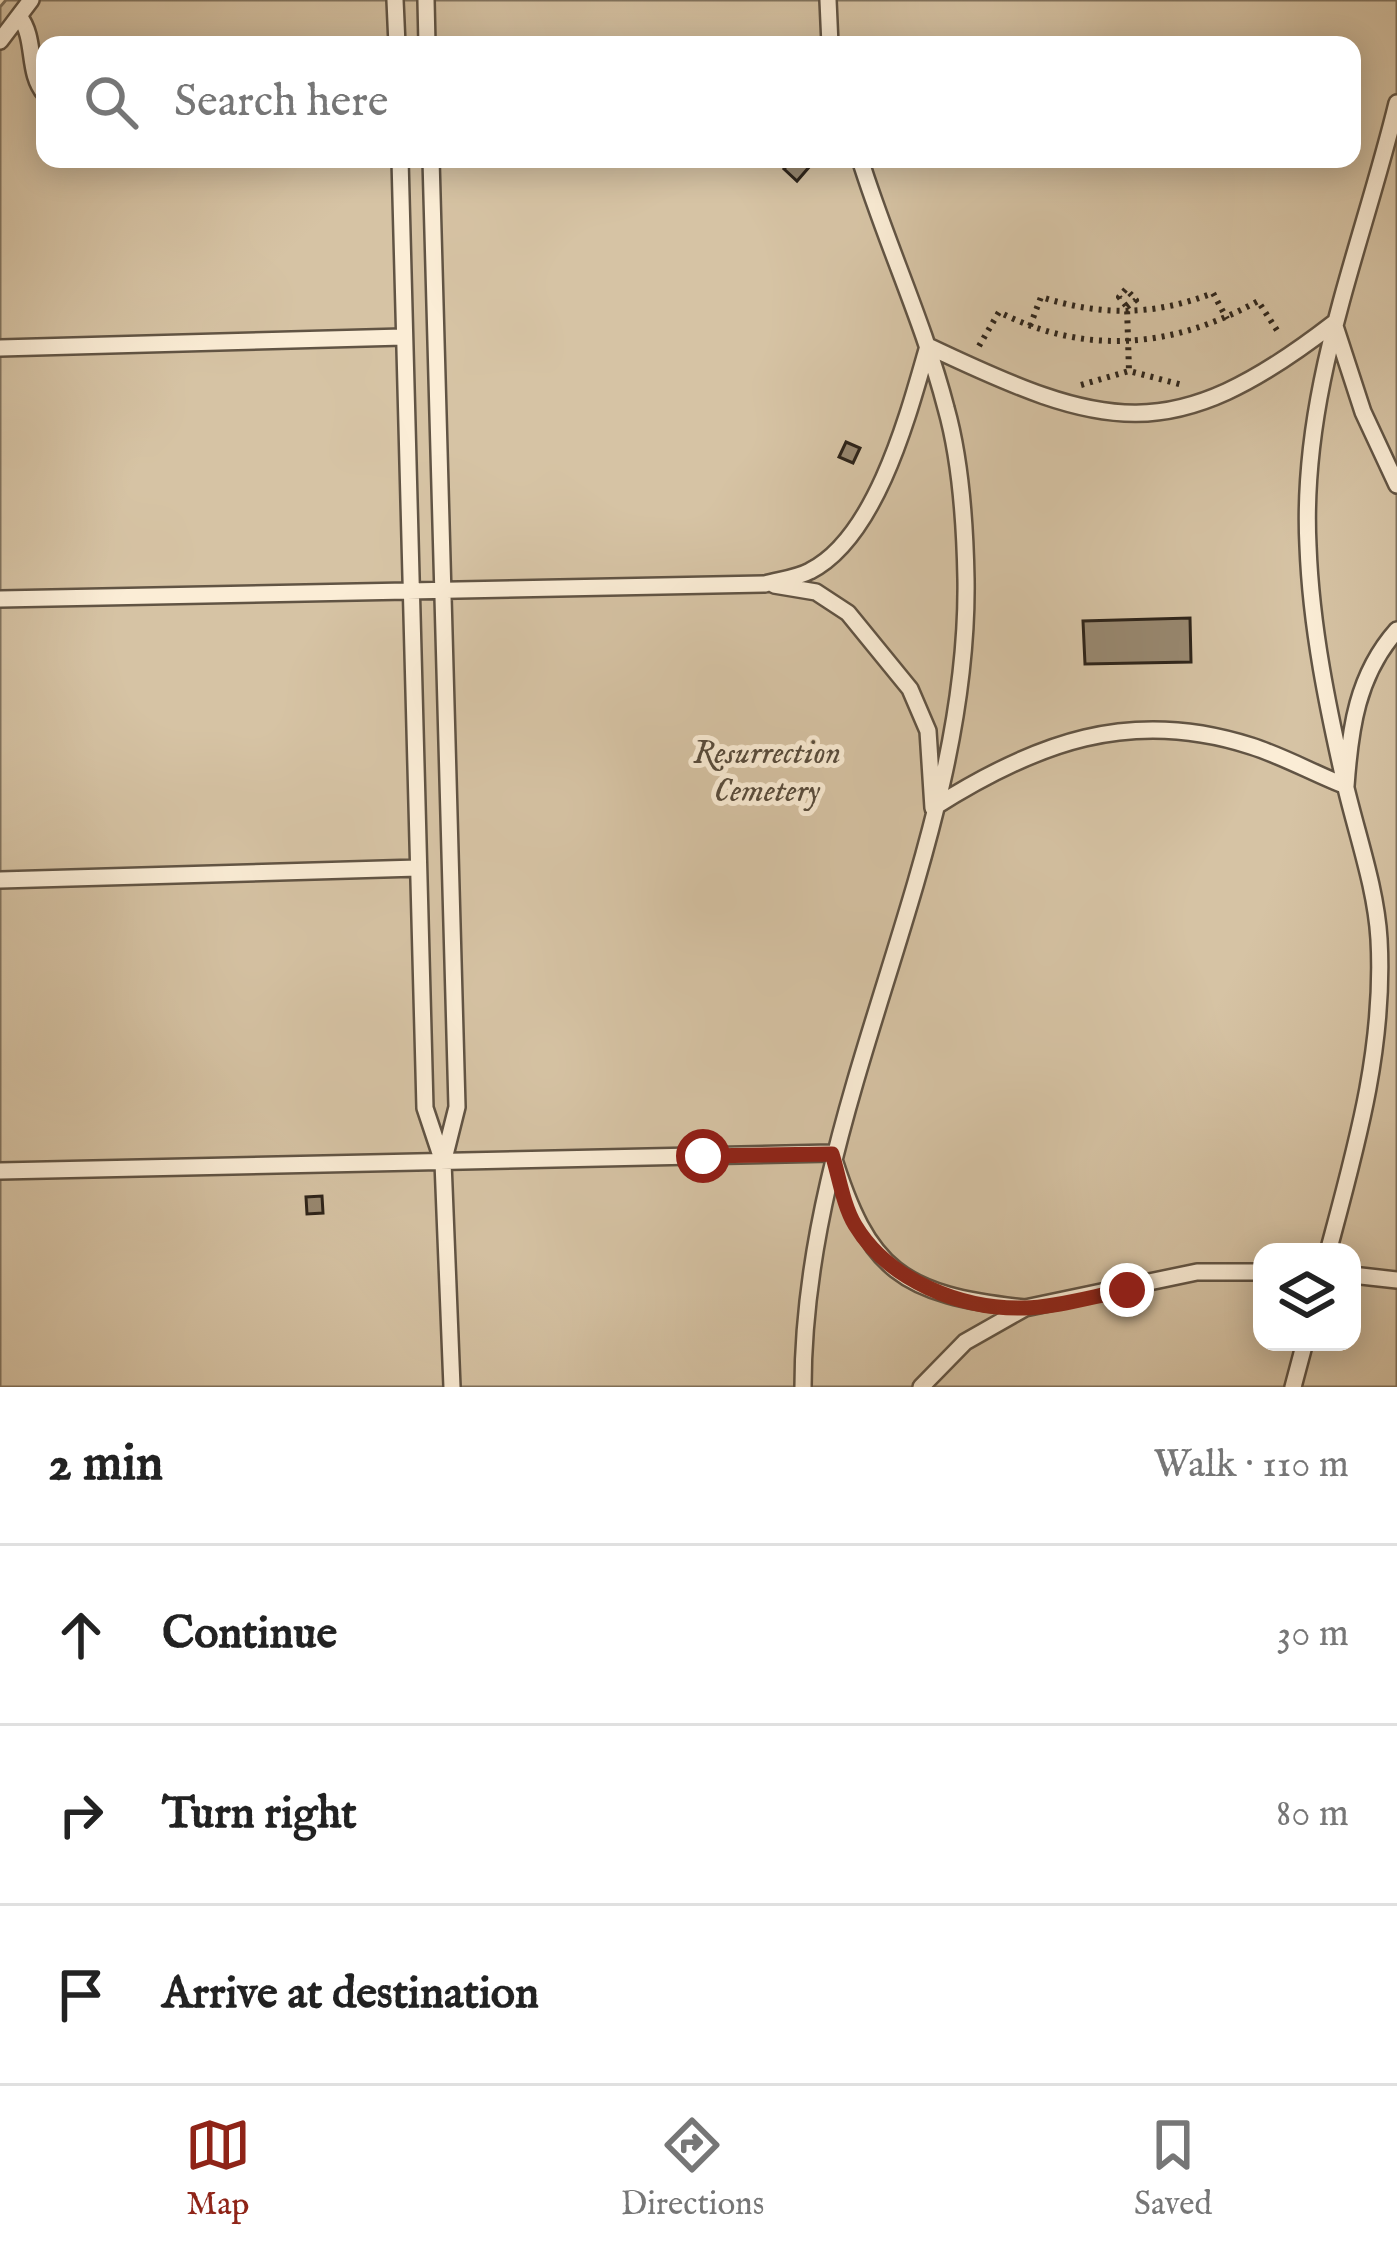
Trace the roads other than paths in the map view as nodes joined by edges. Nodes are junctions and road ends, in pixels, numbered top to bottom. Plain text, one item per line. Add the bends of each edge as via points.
1 (31, 0) edge
2 (395, 0) edge
3 (426, 0) edge
4 (828, 0) edge
5 (19, 16) junction
6 (397, 36) edge
7 (428, 36) edge
8 (830, 36) edge
9 (0, 40) edge
10 (36, 84) edge
11 (1397, 103) edge
12 (400, 168) edge
13 (430, 168) edge
14 (863, 168) edge
15 (1334, 322) junction
16 (404, 337) junction
17 (928, 346) junction
18 (0, 349) edge
19 (1397, 485) edge
20 (765, 584) junction
21 (442, 587) junction
22 (409, 588) junction
23 (0, 599) edge
24 (1397, 630) edge
25 (1346, 786) junction
26 (934, 808) junction
27 (418, 868) junction
28 (0, 880) edge
29 (832, 1154) junction
30 (443, 1162) junction
31 (0, 1172) edge
32 (1330, 1243) edge
33 (1253, 1272) edge
34 (1361, 1276) edge
35 (1397, 1280) edge
36 (1025, 1308) junction
37 (1302, 1351) edge
38 (452, 1387) edge
39 (803, 1387) edge
40 (921, 1387) edge
41 (1293, 1387) edge

1 - 5 lane
2 - 6 lane
3 - 7 lane
4 - 8 lane
5 - 9 lane
5 - 10 lane via 30,29
11 - 15 lane
12 - 16 lane
13 - 21 lane
14 - 17 lane
15 - 17 lane via 1235,392 1132,416 1059,401
15 - 19 lane
15 - 25 lane via 1310,450 1307,544
16 - 18 lane
16 - 22 lane
17 - 20 lane via 893,453 855,526 809,572
17 - 26 lane via 948,413 966,581 951,740
20 - 21 lane
20 - 26 lane via 816,592 848,613 910,688 928,731
21 - 22 lane
21 - 30 lane via 457,1107
22 - 23 lane
22 - 27 lane
24 - 25 lane via 1362,688
25 - 26 lane via 1251,746 1139,730 1040,748
25 - 32 lane via 1379,935 1380,991 1369,1100
26 - 29 lane
27 - 28 lane
27 - 30 lane via 425,1108
29 - 30 lane
29 - 36 lane via 852,1220 878,1258 969,1302
29 - 39 lane via 810,1267
30 - 31 lane
30 - 38 lane
33 - 36 lane via 1197,1272
34 - 35 lane
36 - 40 lane via 964,1342
37 - 41 lane

